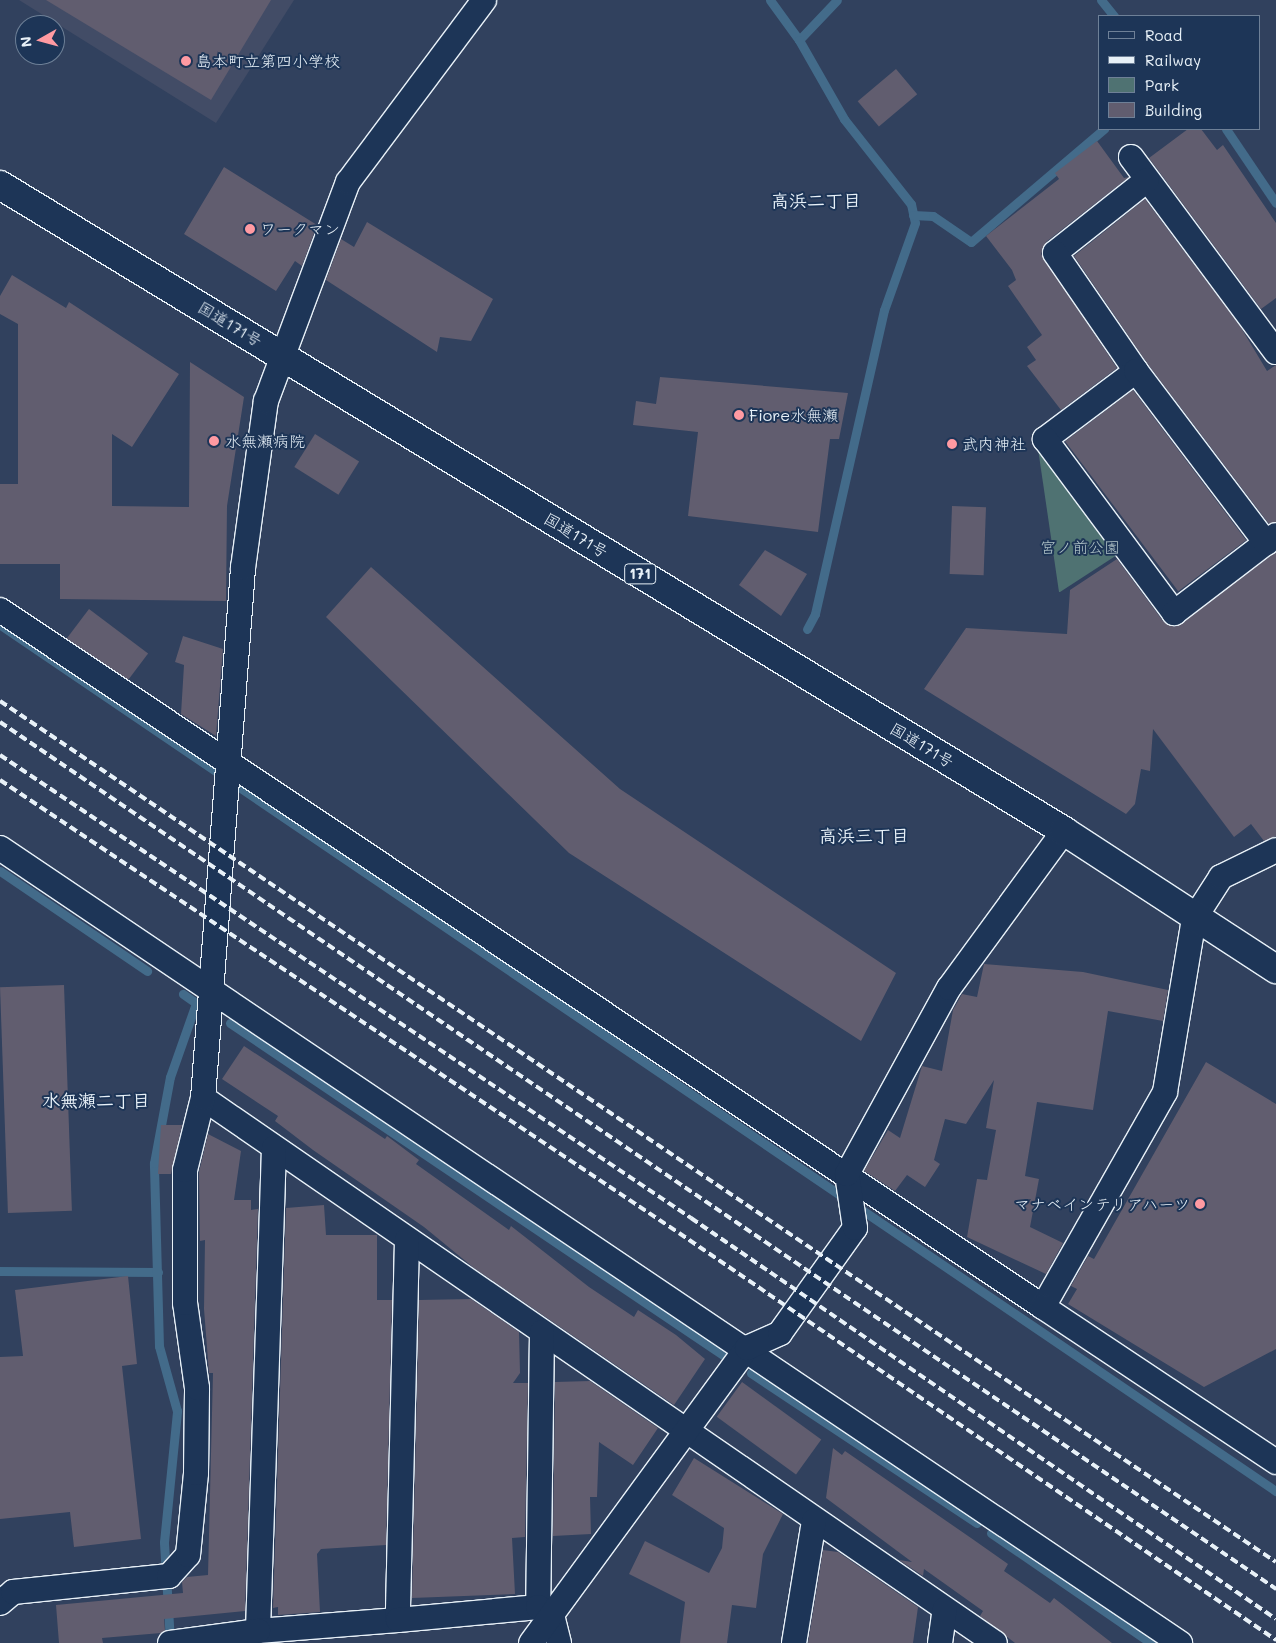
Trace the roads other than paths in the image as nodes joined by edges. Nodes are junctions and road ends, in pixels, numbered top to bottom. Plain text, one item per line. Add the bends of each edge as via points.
1 (484, 0) edge
2 (1131, 157) dead end
3 (1148, 180) junction
4 (0, 185) edge
5 (1276, 352) edge
6 (281, 355) junction
7 (1136, 371) junction
8 (1271, 539) edge
9 (0, 610) edge
10 (230, 766) junction
11 (1064, 830) junction
12 (0, 848) edge
13 (1276, 850) edge
14 (1194, 919) junction
15 (1276, 969) edge
16 (213, 990) junction
17 (203, 1098) junction
18 (274, 1148) junction
19 (848, 1181) junction
20 (407, 1240) junction
21 (1043, 1307) junction
22 (542, 1332) junction
23 (747, 1348) junction
24 (687, 1432) junction
25 (1276, 1462) edge
26 (814, 1521) junction
27 (0, 1603) edge
28 (945, 1609) junction
29 (545, 1611) junction
30 (398, 1620) junction
31 (258, 1631) junction
32 (176, 1641) edge
33 (531, 1643) edge
34 (558, 1643) edge
35 (794, 1643) edge
36 (940, 1643) edge
37 (995, 1643) edge
38 (1180, 1643) edge

1 - 6 street via 348,182
2 - 3 street
3 - 5 street
3 - 7 street via 1055,253
4 - 6 highway, 国道171号 / 171
6 - 10 street via 266,401 244,568
6 - 11 highway, 国道171号 / 171
7 - 8 street
7 - 8 street via 1045,438 1174,613
9 - 10 street
10 - 16 street
10 - 19 street
11 - 14 highway, 国道171号 / 171
11 - 19 street via 949,988
12 - 16 street
13 - 14 street via 1221,877
14 - 15 highway, 国道171号 / 171
14 - 21 street via 1165,1092
16 - 17 street
16 - 23 street
17 - 18 street
17 - 27 street via 185,1170 185,1303 197,1388 196,1473 188,1555 161,1577 13,1592
18 - 20 street
18 - 31 street
19 - 21 street
19 - 23 street via 855,1228 780,1333
20 - 22 street
20 - 30 street
21 - 25 street
22 - 24 street
22 - 29 street
23 - 24 street
23 - 38 street
24 - 26 street
24 - 29 street
26 - 28 street
26 - 35 street
28 - 36 street
28 - 37 street
29 - 30 street
29 - 33 street
29 - 34 street
30 - 31 street
31 - 32 street

